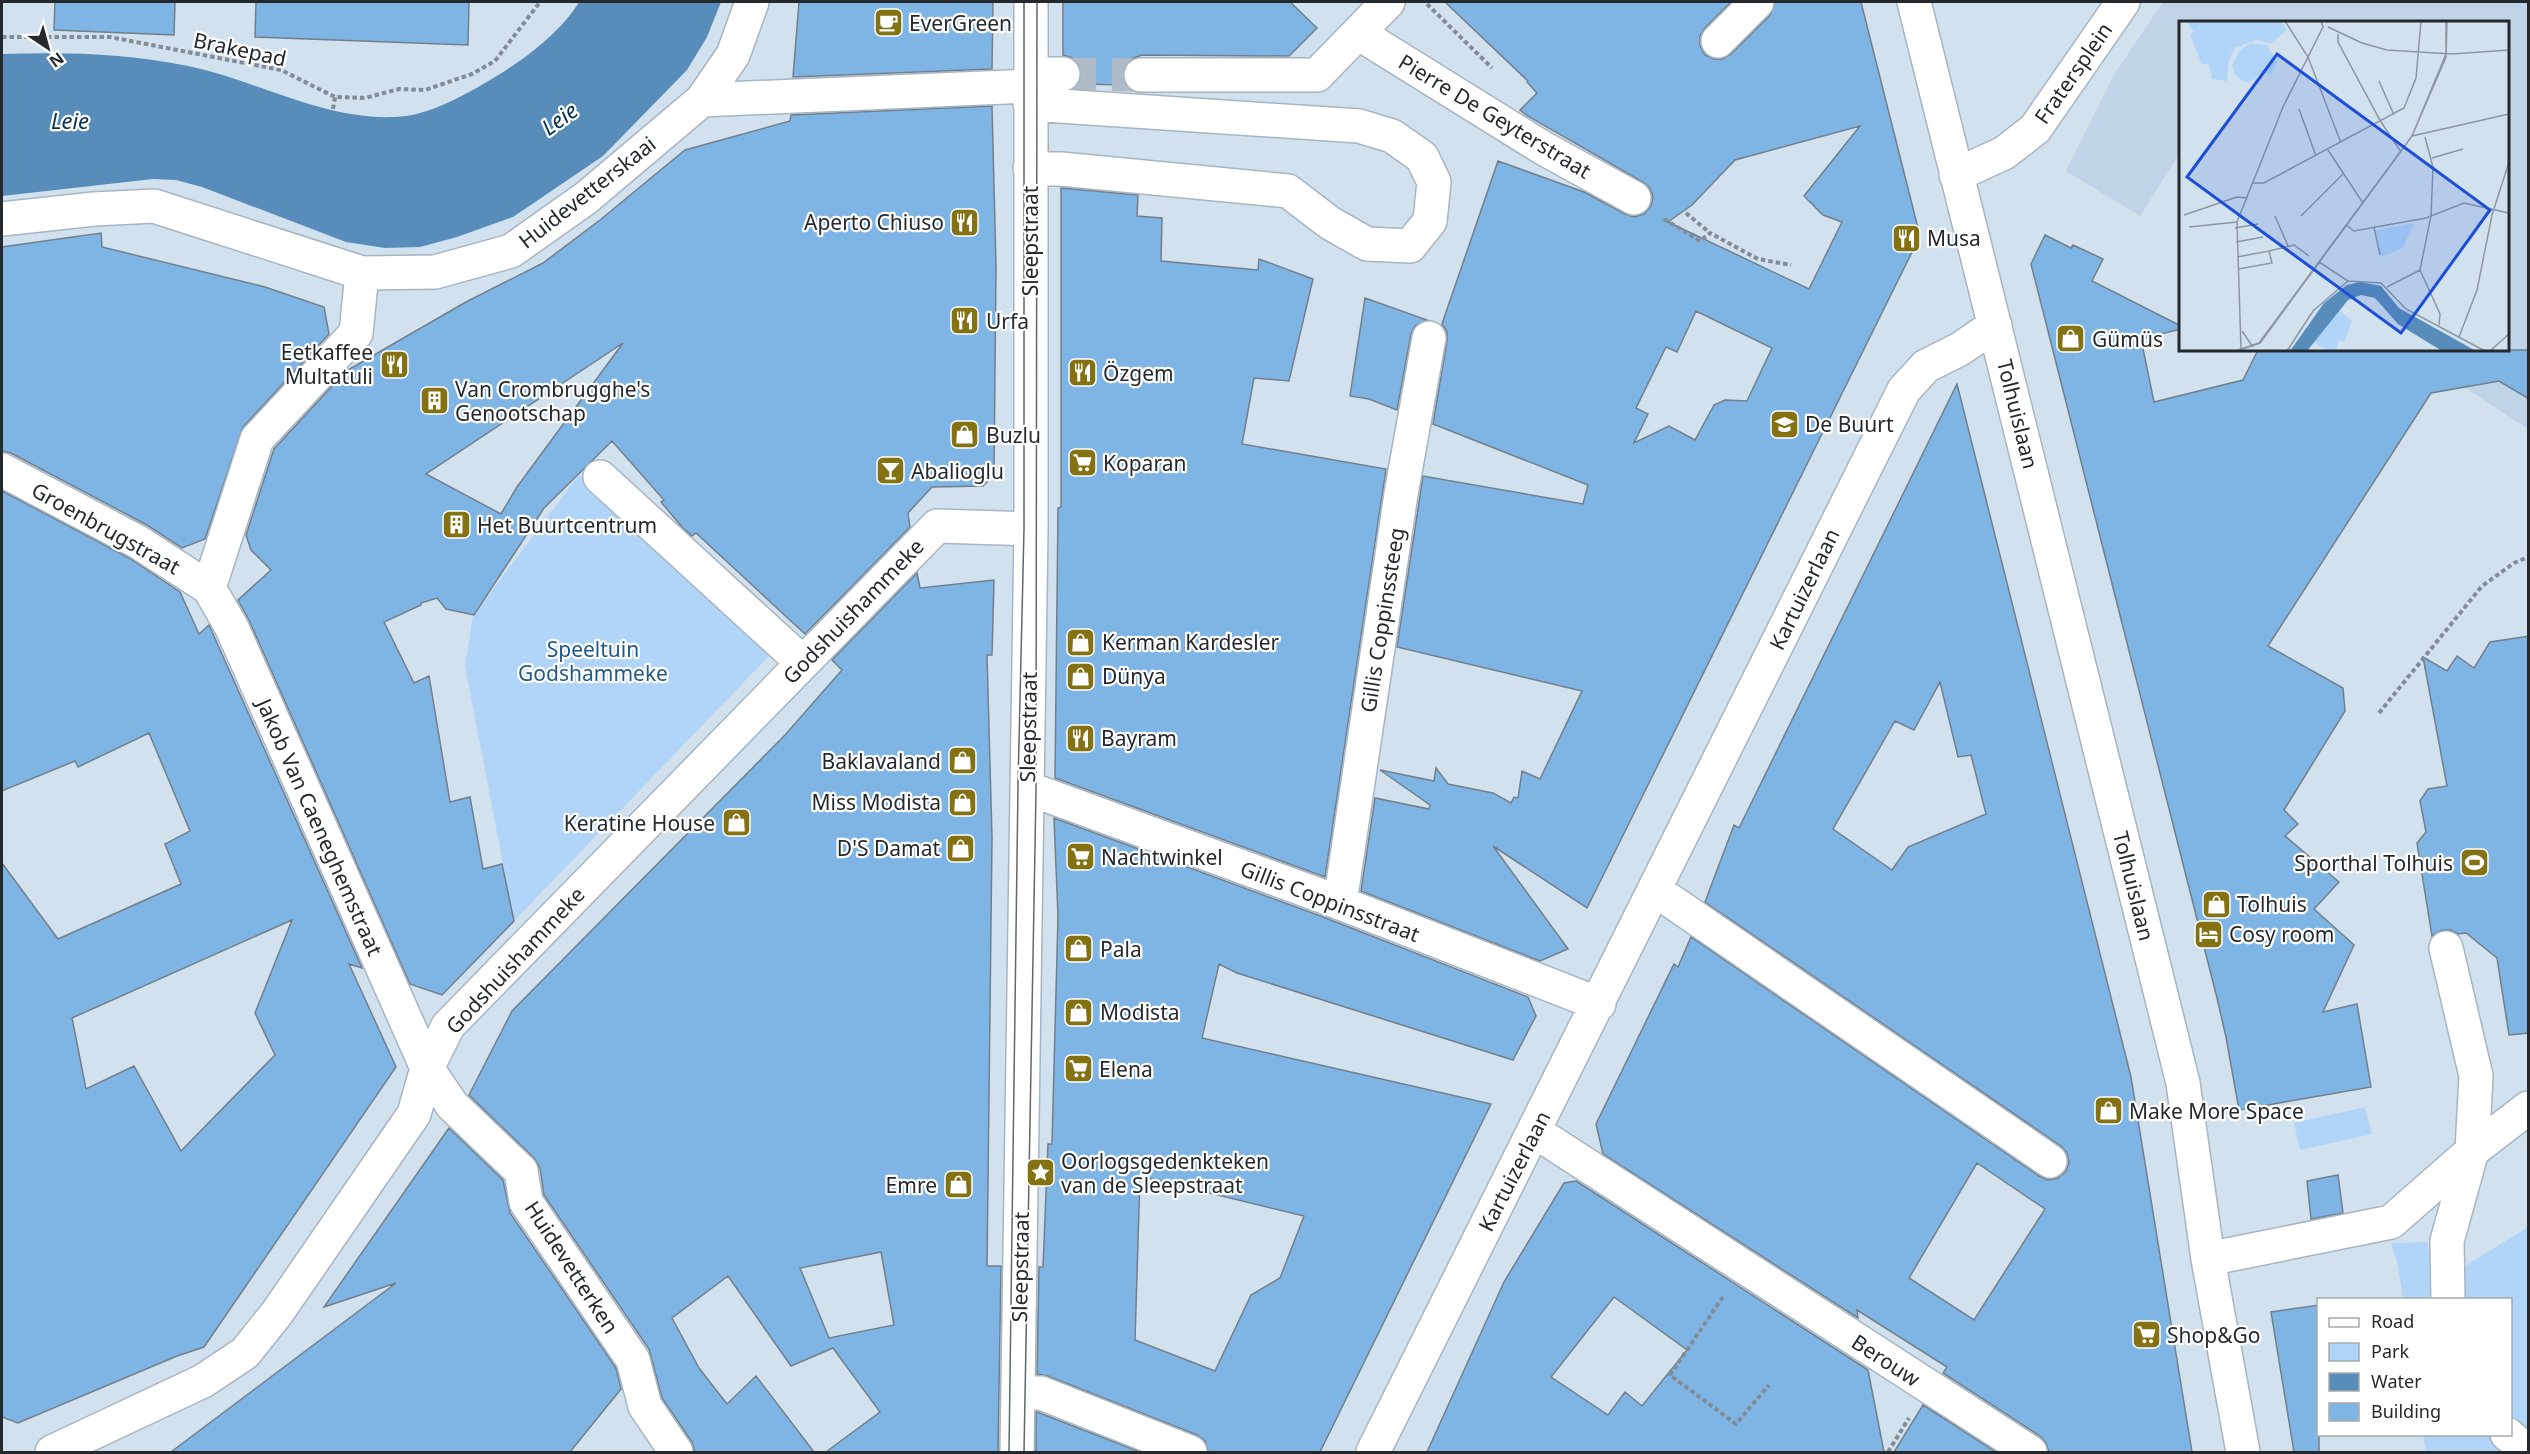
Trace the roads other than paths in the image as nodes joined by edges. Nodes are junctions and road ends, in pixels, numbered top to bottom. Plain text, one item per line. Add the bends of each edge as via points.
1 (752, 2) edge
2 (1030, 2) edge
3 (1388, 2) edge
4 (1756, 2) edge
5 (1914, 2) edge
6 (2123, 2) edge
7 (1358, 33) junction
8 (1718, 41) dead end
9 (1063, 74) tunnel mouth
10 (1141, 75) tunnel mouth
11 (1030, 88) junction
12 (702, 100) junction
13 (1030, 168) junction
14 (1956, 175) junction
15 (1634, 198) road end
16 (2, 219) edge
17 (362, 273) junction
18 (1995, 325) junction
19 (1429, 338) dead end
20 (2, 471) edge
21 (600, 477) dead end
22 (1031, 528) junction
23 (209, 588) junction
24 (803, 663) junction
25 (1027, 788) junction
26 (1655, 890) junction
27 (1340, 903) junction
28 (2446, 948) dead end
29 (1599, 1004) junction
30 (427, 1068) junction
31 (2529, 1108) edge
32 (1534, 1131) junction
33 (2472, 1151) junction
34 (2050, 1161) dead end
35 (2208, 1259) junction
36 (2448, 1298) edge
37 (1018, 1393) junction
38 (2509, 1436) edge
39 (52, 1452) edge
40 (676, 1452) edge
41 (1017, 1452) edge
42 (1190, 1452) edge
43 (1373, 1452) edge
44 (2030, 1452) edge
45 (2243, 1452) edge
46 (2529, 1452) edge

1 - 12 street, Huidevetterskaai via 732,56
2 - 11 street, Sleepstraat
3 - 7 street
4 - 8 street
5 - 14 street
6 - 14 street, Fratersplein via 2035,129 2004,153
7 - 10 street via 1317,75
7 - 15 street, Pierre De Geyterstraat via 1542,148
9 - 11 street
11 - 12 street
11 - 13 street, Sleepstraat
11 - 13 street via 1359,126 1392,136 1414,152 1422,158 1434,182 1430,221 1410,246 1367,244 1330,223 1288,191
12 - 17 street, Huidevetterskaai via 586,198 511,251 435,272
13 - 22 street, Sleepstraat
14 - 18 street
16 - 17 street, Huidevetterskaai via 94,208 154,206
17 - 23 street via 356,333 257,439
18 - 26 street, Kartuizerlaan via 1926,366 1904,390
18 - 35 street, Tolhuislaan via 2183,1083
19 - 27 street, Gillis Coppinssteeg via 1401,494
20 - 23 street, Groenbrugstraat via 138,542
21 - 24 street
22 - 24 street, Godshuishammeke via 937,526
22 - 25 street, Sleepstraat
23 - 30 street, Jakob Van Caeneghemstraat via 232,628
24 - 30 street, Godshuishammeke via 448,1026
25 - 27 street, Gillis Coppinsstraat
25 - 37 street, Sleepstraat
26 - 29 street, Kartuizerlaan
26 - 34 street
27 - 29 street, Gillis Coppinsstraat
28 - 33 street via 2476,1076
29 - 32 street, Kartuizerlaan
30 - 39 street, Godshuishammeke via 414,1114 277,1313 244,1353 203,1381
30 - 40 street, Huidevetterken via 452,1105 521,1171 526,1202 633,1360 645,1406
31 - 33 street
32 - 43 street, Kartuizerlaan
32 - 44 street, Berouw
33 - 35 street via 2391,1222
33 - 36 street via 2447,1241
35 - 45 street, Tolhuislaan
37 - 41 street, Sleepstraat
37 - 42 street via 1041,1393
38 - 46 street

